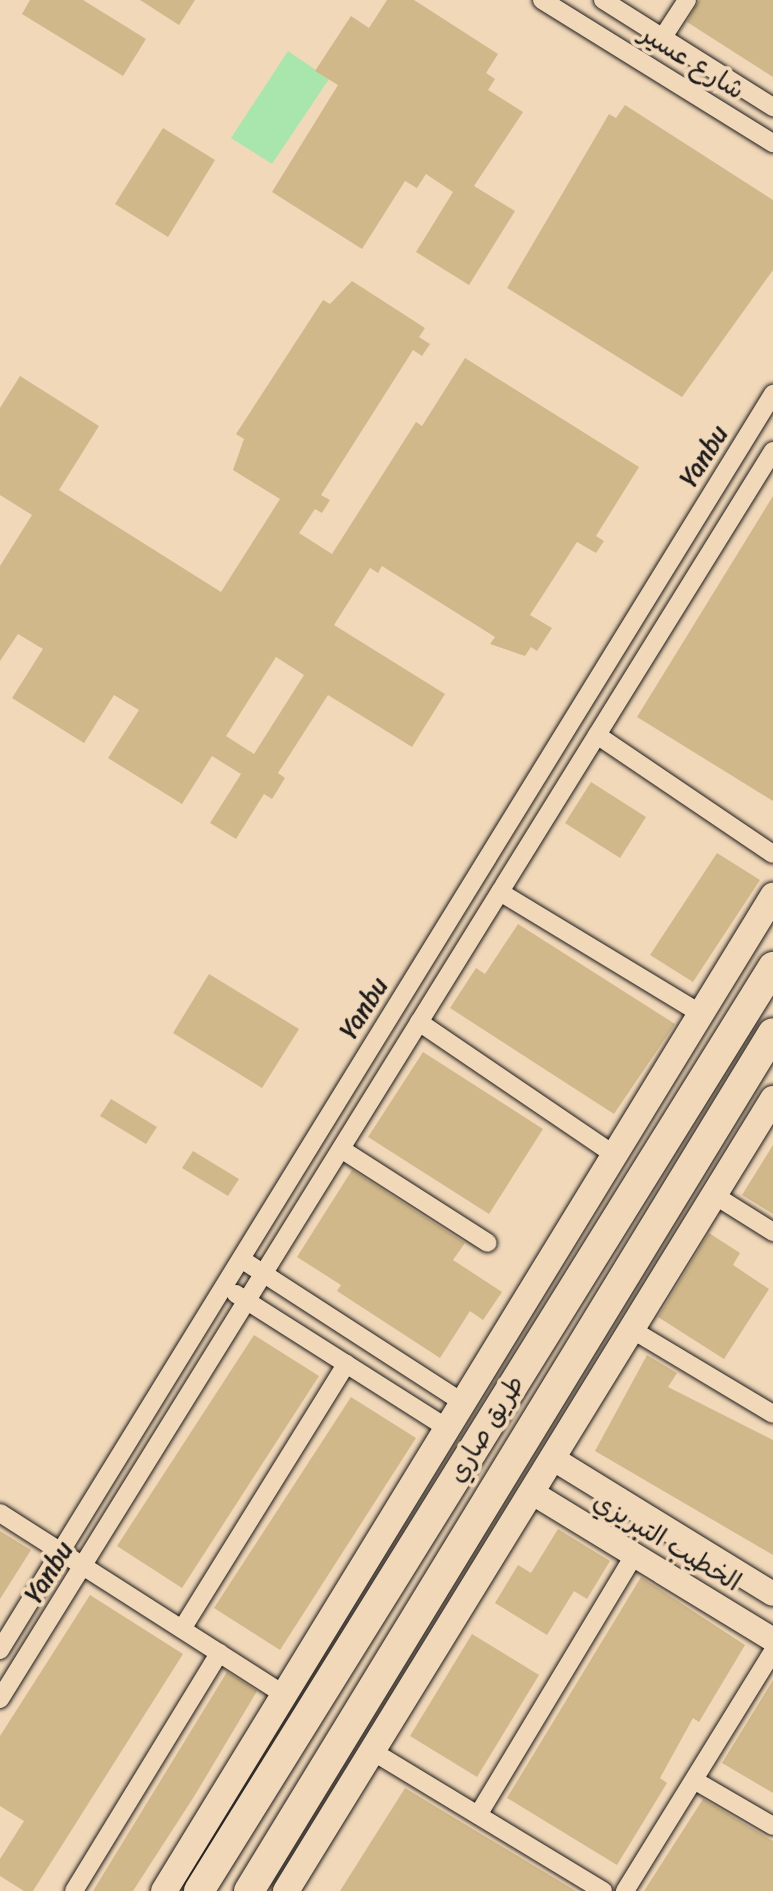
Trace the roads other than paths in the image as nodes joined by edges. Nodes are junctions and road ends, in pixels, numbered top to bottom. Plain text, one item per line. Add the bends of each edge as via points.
1 (542, 0) edge
2 (603, 0) edge
3 (687, 0) edge
4 (663, 37) junction
5 (773, 107) edge
6 (773, 143) edge
7 (773, 394) edge
8 (773, 451) edge
9 (597, 735) junction
10 (773, 854) edge
11 (500, 892) junction
12 (773, 896) edge
13 (773, 967) edge
14 (703, 1015) junction
15 (419, 1022) junction
16 (773, 1033) edge
17 (773, 1099) edge
18 (341, 1149) junction
19 (616, 1156) junction
20 (714, 1195) junction
21 (773, 1232) edge
22 (488, 1243) dead end
23 (241, 1259) junction
24 (263, 1274) junction
25 (224, 1286) junction
26 (247, 1301) junction
27 (631, 1329) junction
28 (346, 1364) junction
29 (464, 1403) junction
30 (773, 1414) edge
31 (449, 1429) junction
32 (552, 1458) junction
33 (531, 1492) junction
34 (0, 1513) edge
35 (61, 1552) junction
36 (634, 1555) junction
37 (83, 1566) junction
38 (773, 1594) edge
39 (182, 1629) junction
40 (773, 1640) edge
41 (0, 1650) edge
42 (773, 1651) edge
43 (219, 1653) junction
44 (285, 1695) junction
45 (0, 1699) edge
46 (372, 1751) junction
47 (694, 1780) junction
48 (478, 1815) junction
49 (773, 1826) edge
50 (294, 1888) edge
51 (74, 1891) edge
52 (164, 1891) edge
53 (199, 1891) edge
54 (249, 1891) edge
55 (603, 1891) edge
56 (625, 1891) edge

1 - 6 street, شارع عسير
2 - 4 street, شارع عسير
3 - 4 street
4 - 5 street, شارع عسير
7 - 23 street, Yanbu
8 - 9 street, Yanbu
9 - 10 street
9 - 11 street, Yanbu
11 - 14 street
11 - 15 street, Yanbu
12 - 14 main road
13 - 53 main road, طريق صاري
14 - 19 main road
15 - 18 street, Yanbu
15 - 19 street
16 - 54 main road, طريق صاري
17 - 20 main road
18 - 22 street
18 - 24 street, Yanbu
19 - 29 main road
20 - 21 street
20 - 27 main road
23 - 24 street
23 - 25 street, Yanbu
24 - 26 street, Yanbu
24 - 29 street
25 - 26 street
25 - 35 street, Yanbu
26 - 28 street
26 - 37 street, Yanbu
27 - 30 street
27 - 32 main road
28 - 31 street
28 - 39 street
29 - 31 main road
31 - 44 main road
32 - 33 main road
32 - 38 street, الخطيب التبريزي
33 - 36 street, الخطيب التبريزي
33 - 46 main road
34 - 35 street
35 - 37 street
35 - 41 street, Yanbu
36 - 40 street, الخطيب التبريزي
36 - 48 street
37 - 39 street
37 - 45 street, Yanbu
39 - 43 street
42 - 47 street
43 - 44 street
43 - 51 street
44 - 52 main road
46 - 48 street
46 - 50 main road
47 - 49 street
47 - 56 street
48 - 55 street

